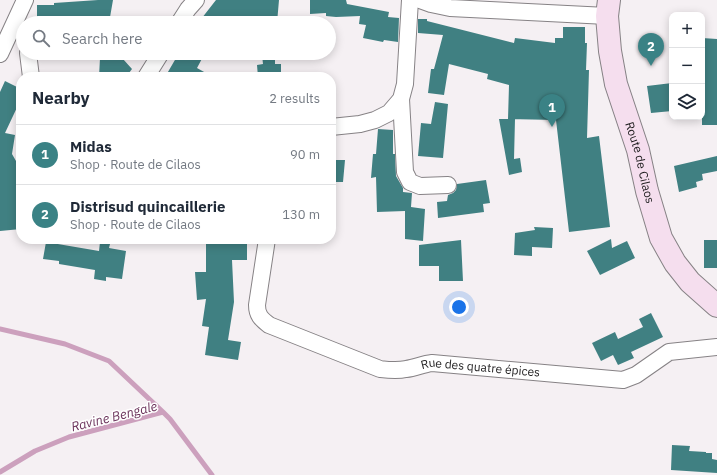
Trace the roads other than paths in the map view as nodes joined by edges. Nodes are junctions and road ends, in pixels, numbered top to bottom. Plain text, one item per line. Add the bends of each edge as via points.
1 (25, 0) edge
2 (196, 0) edge
3 (410, 0) edge
4 (420, 0) edge
5 (608, 8) edge
6 (21, 16) edge
7 (184, 16) edge
8 (16, 28) edge
9 (0, 54) edge
10 (29, 60) edge
11 (157, 60) edge
12 (30, 72) edge
13 (149, 72) edge
14 (401, 99) junction
15 (336, 126) edge
16 (448, 185) dead end
17 (266, 244) edge
18 (717, 306) edge
19 (717, 347) edge

1 - 6 street
2 - 7 street
3 - 14 street via 405,84
4 - 5 street via 450,8
5 - 18 main road, Route de Cilaos via 610,51 616,84 638,150 661,238 675,263 690,282
8 - 9 street
10 - 12 street
11 - 13 street
14 - 15 street via 389,112 375,120
14 - 16 street via 405,172 410,182 420,186
17 - 19 street, Rue des quatre épices via 257,305 260,319 268,325 380,369 397,370 432,363 623,380 636,376 669,352

